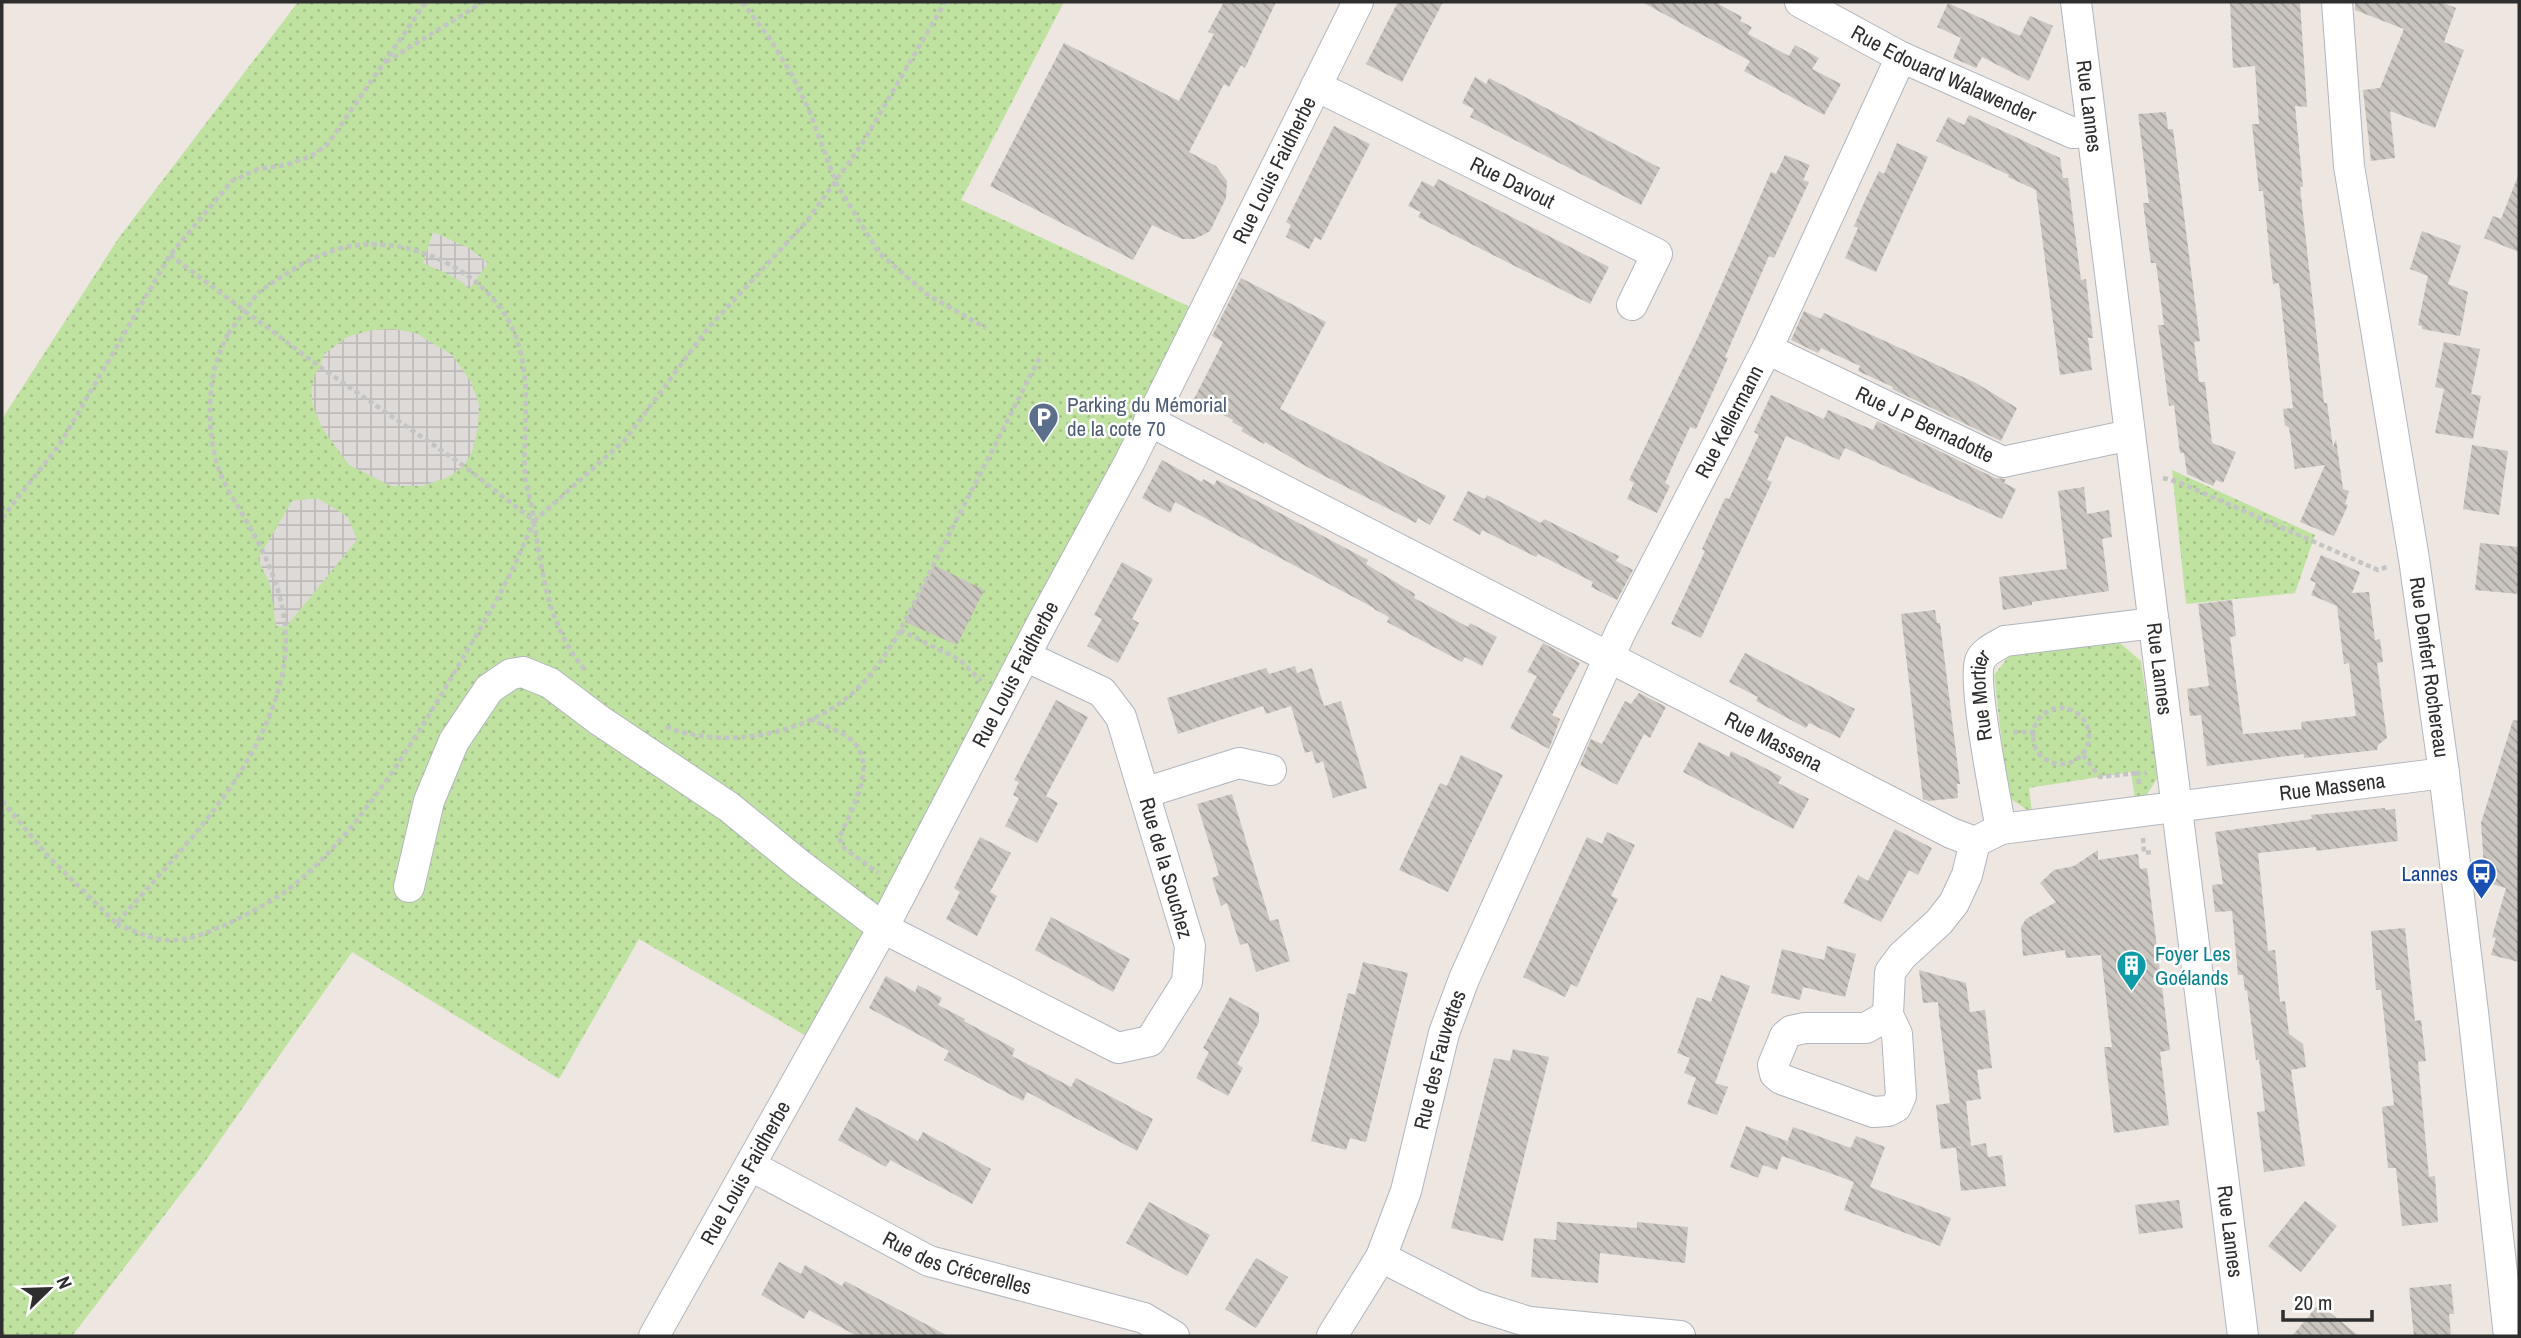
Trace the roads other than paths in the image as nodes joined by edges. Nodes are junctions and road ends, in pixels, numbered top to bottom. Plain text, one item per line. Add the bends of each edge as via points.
1 (1358, 2) edge
2 (1800, 2) edge
3 (2076, 2) edge
4 (2336, 2) edge
5 (1901, 57) junction
6 (1316, 86) junction
7 (2092, 132) junction
8 (1632, 305) dead end
9 (1767, 349) junction
10 (1149, 421) junction
11 (2130, 435) junction
12 (2154, 623) junction
13 (1024, 656) junction
14 (1610, 656) junction
15 (1271, 770) dead end
16 (2444, 773) junction
17 (1552, 785) joint
18 (1144, 793) junction
19 (2176, 807) junction
20 (1988, 835) junction
21 (409, 887) dead end
22 (883, 928) junction
23 (1888, 1015) junction
24 (751, 1166) junction
25 (1381, 1257) junction
26 (654, 1336) edge
27 (1174, 1336) edge
28 (1332, 1336) edge
29 (1679, 1336) edge
30 (2243, 1336) edge
31 (2509, 1336) edge

1 - 6 street, Rue Louis Faidherbe
2 - 5 street, Rue Edouard Walawender
3 - 7 street, Rue Lannes
4 - 16 street, Rue Denfert Rochereau via 2349,166
5 - 7 street, Rue Edouard Walawender via 2073,133
5 - 9 street, Rue Kellermann
6 - 8 street, Rue Davout via 1657,254
6 - 10 street, Rue Louis Faidherbe
7 - 11 street, Rue Lannes
9 - 11 street, Rue J P Bernadotte via 2003,462
9 - 14 street, Rue Kellermann
10 - 13 street, Rue Louis Faidherbe
10 - 14 street, Rue Massena
11 - 12 street, Rue Lannes
12 - 19 street, Rue Lannes
12 - 20 street, Rue Mortier via 2006,641 1980,660 1978,679 1993,788
13 - 18 street, Rue de la Souchez via 1102,692 1121,717
13 - 22 street, Rue Louis Faidherbe
14 - 17 street, Rue Kellermann
14 - 20 street, Rue Massena via 1951,833
15 - 18 street via 1240,763
16 - 19 street, Rue Massena
16 - 31 street, Rue Denfert Rochereau
17 - 25 street, Rue des Fauvettes via 1464,979 1444,1034 1406,1191
18 - 22 street, Rue de la Souchez via 1189,946 1187,982 1150,1041 1118,1048
19 - 20 street, Rue Massena
19 - 30 street, Rue Lannes
20 - 23 street via 1954,903 1890,972
21 - 22 street, Rue de la Souchez via 429,801 454,741 489,689 511,674 523,672 550,683 729,807
22 - 24 street, Rue Louis Faidherbe
23 - 23 street via 1866,1028 1791,1031 1773,1065 1774,1073 1865,1110 1896,1107 1901,1096 1897,1034
24 - 26 street, Rue Louis Faidherbe
24 - 27 street, Rue des Crécerelles via 929,1261 1144,1318
25 - 28 street, Rue des Fauvettes
25 - 29 street via 1475,1305 1529,1322

